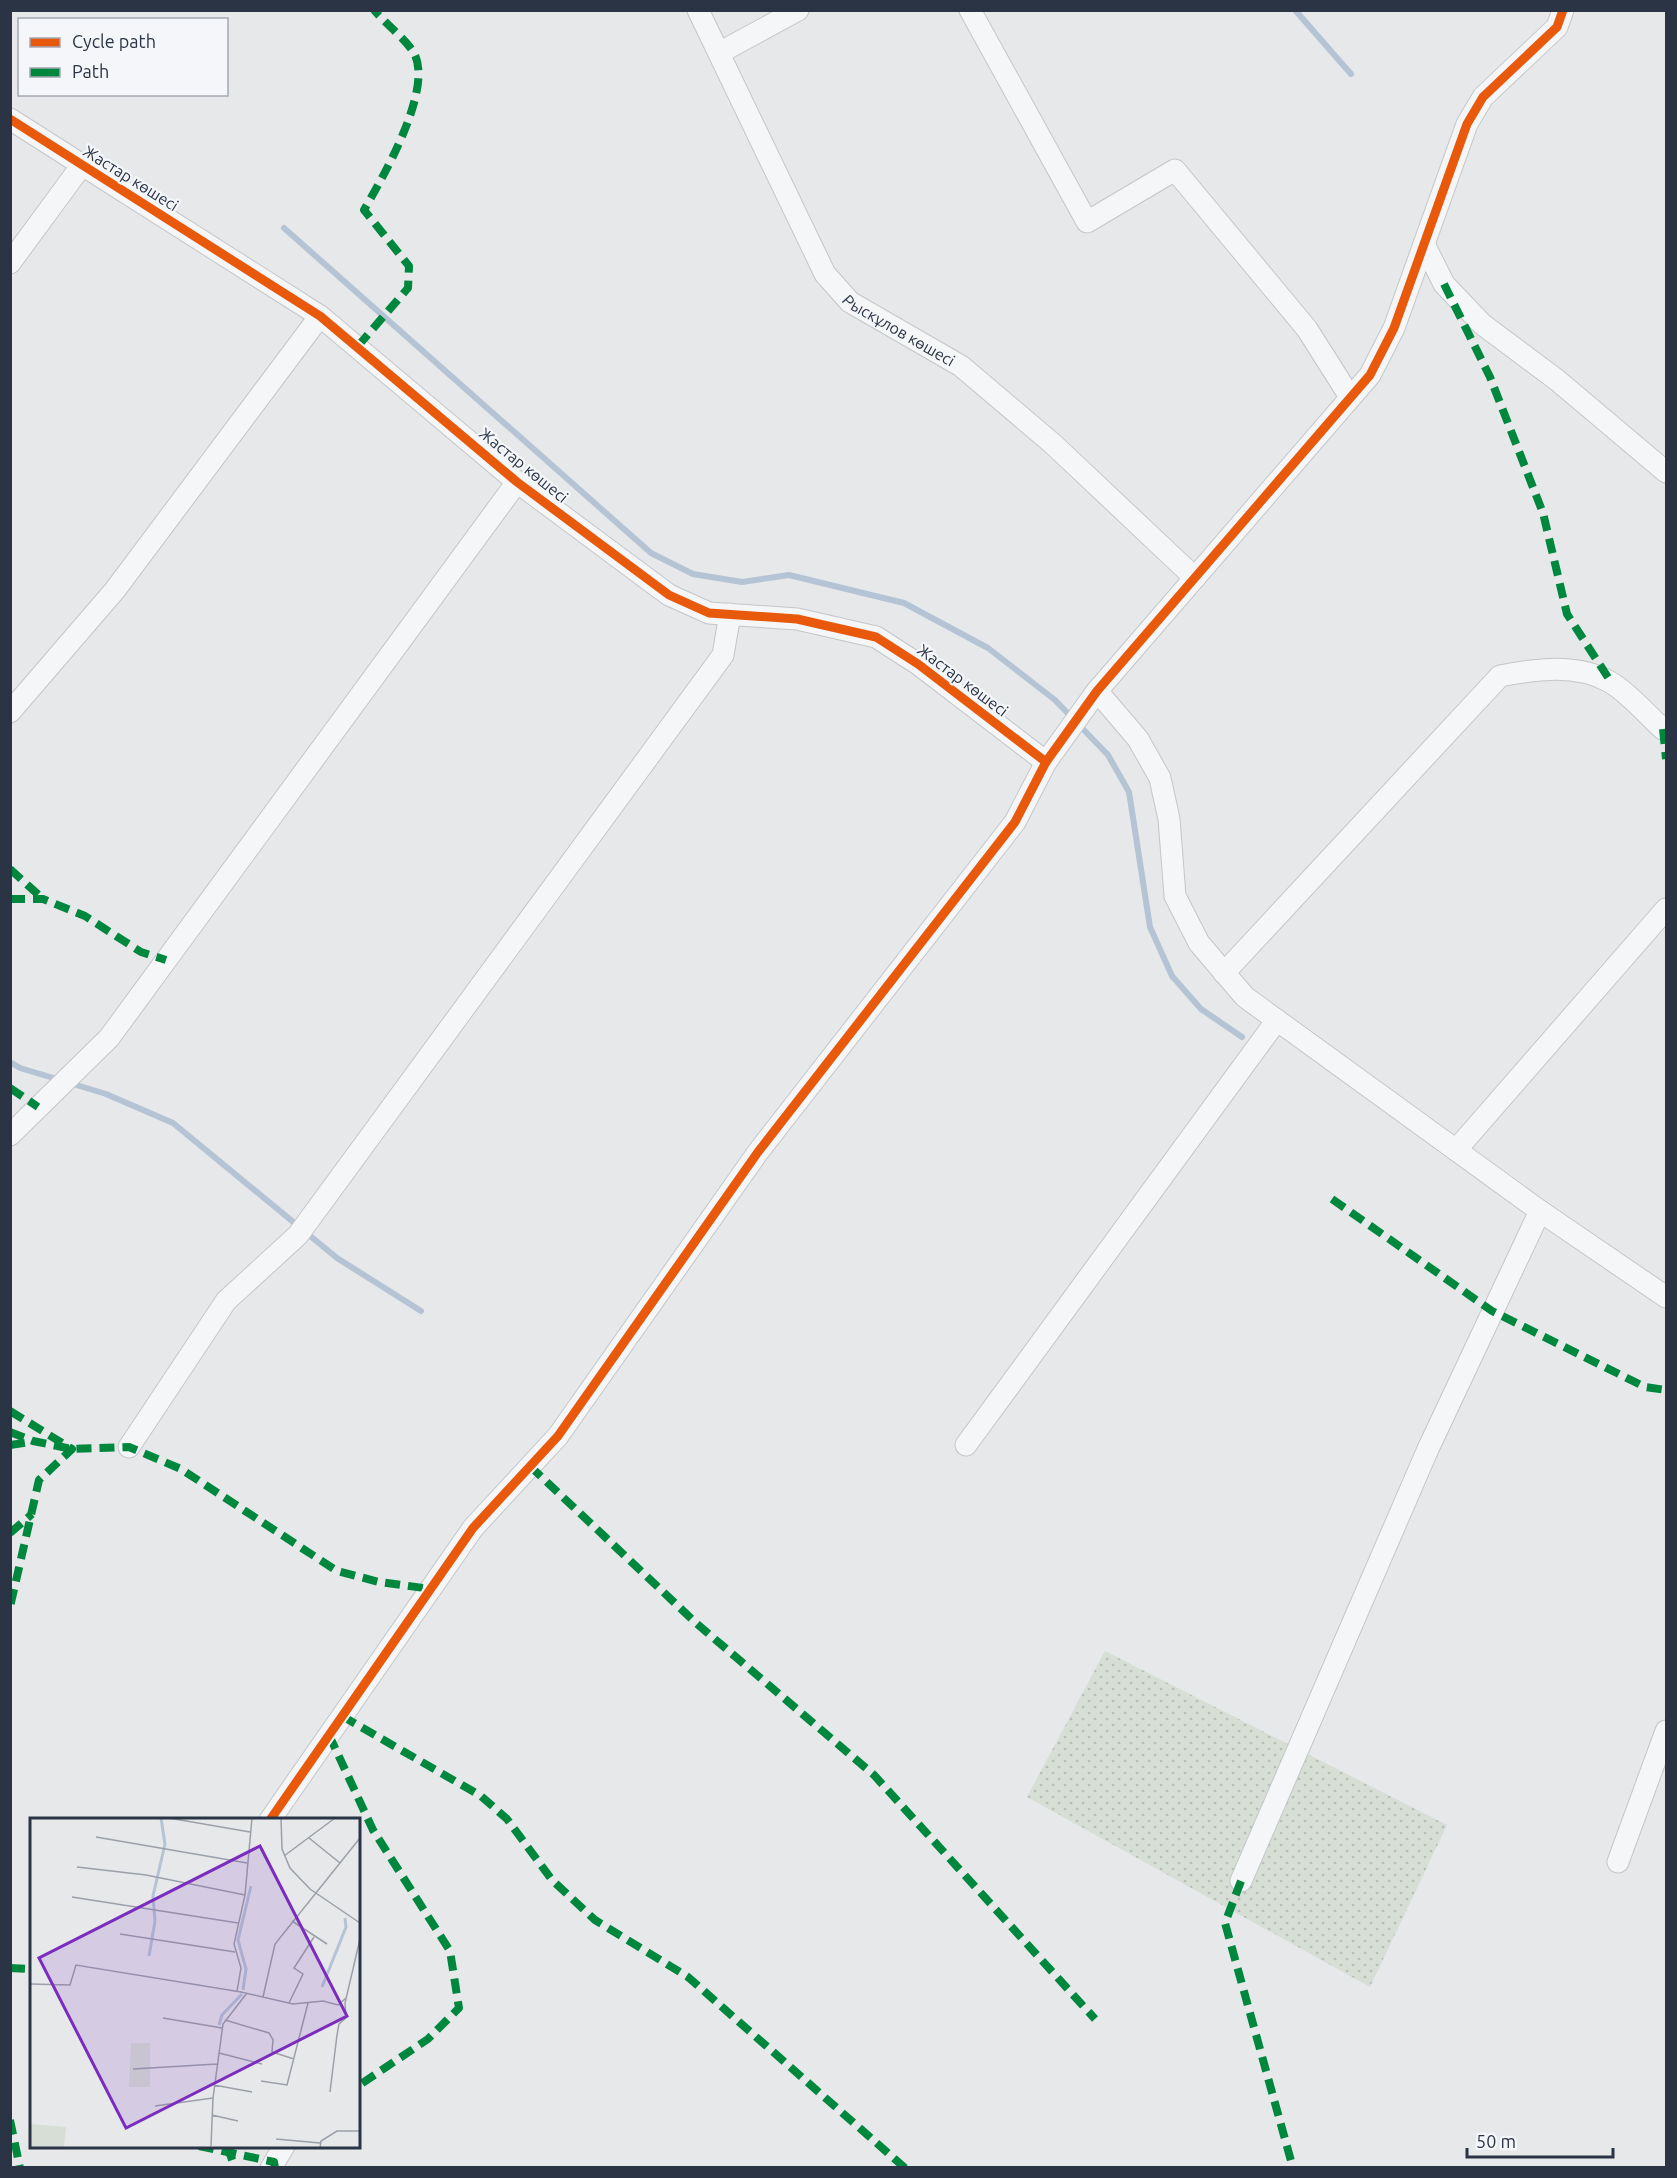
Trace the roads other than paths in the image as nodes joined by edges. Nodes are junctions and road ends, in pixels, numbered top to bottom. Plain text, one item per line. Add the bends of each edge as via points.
1 (698, 10) edge
2 (798, 10) edge
3 (970, 10) edge
4 (1563, 10) edge
5 (719, 53) junction
6 (10, 119) edge
7 (82, 165) junction
8 (1424, 244) junction
9 (10, 262) edge
10 (320, 316) junction
11 (1350, 397) junction
12 (1666, 472) edge
13 (517, 482) junction
14 (1195, 578) junction
15 (730, 614) junction
16 (1097, 691) junction
17 (10, 712) edge
18 (1666, 726) edge
19 (1046, 762) junction
20 (1666, 909) edge
21 (1224, 973) junction
22 (1277, 1020) junction
23 (10, 1135) edge
24 (1456, 1150) junction
25 (1540, 1211) junction
26 (1666, 1297) edge
27 (966, 1445) dead end
28 (129, 1447) dead end
29 (1666, 1731) edge
30 (271, 1818) edge
31 (1618, 1862) dead end
32 (1241, 1881) dead end
33 (283, 2148) edge
34 (271, 2168) edge

1 - 5 street, Рыскұлов көшесі
2 - 5 street
3 - 11 street via 1088,222 1175,170 1307,329
4 - 8 street via 1557,27 1484,97 1467,124
5 - 14 street, Рыскұлов көшесі via 825,274 850,302 961,366 1053,444
6 - 7 street, Жастар көшесі
7 - 9 street
7 - 10 street, Жастар көшесі
8 - 11 street via 1394,328 1370,375
8 - 12 street via 1444,284 1482,324 1557,380
10 - 13 street, Жастар көшесі
10 - 17 street via 115,590
11 - 14 street
13 - 15 street, Жастар көшесі via 669,595 709,613
13 - 23 street via 110,1038
14 - 16 street
15 - 19 street, Жастар көшесі via 797,619 876,637 918,664
15 - 28 street via 723,655 298,1235 226,1301
16 - 19 street
16 - 21 street via 1138,739 1160,778 1169,819 1176,896 1199,943
18 - 21 street via 1663,729 1611,682 1575,669 1531,670 1500,676
19 - 30 street via 1015,822 759,1152 558,1437 473,1528
20 - 24 street
21 - 22 street via 1245,997
22 - 24 street
22 - 27 street
24 - 25 street
25 - 26 street
25 - 32 street via 1428,1449
29 - 31 street
33 - 34 street

